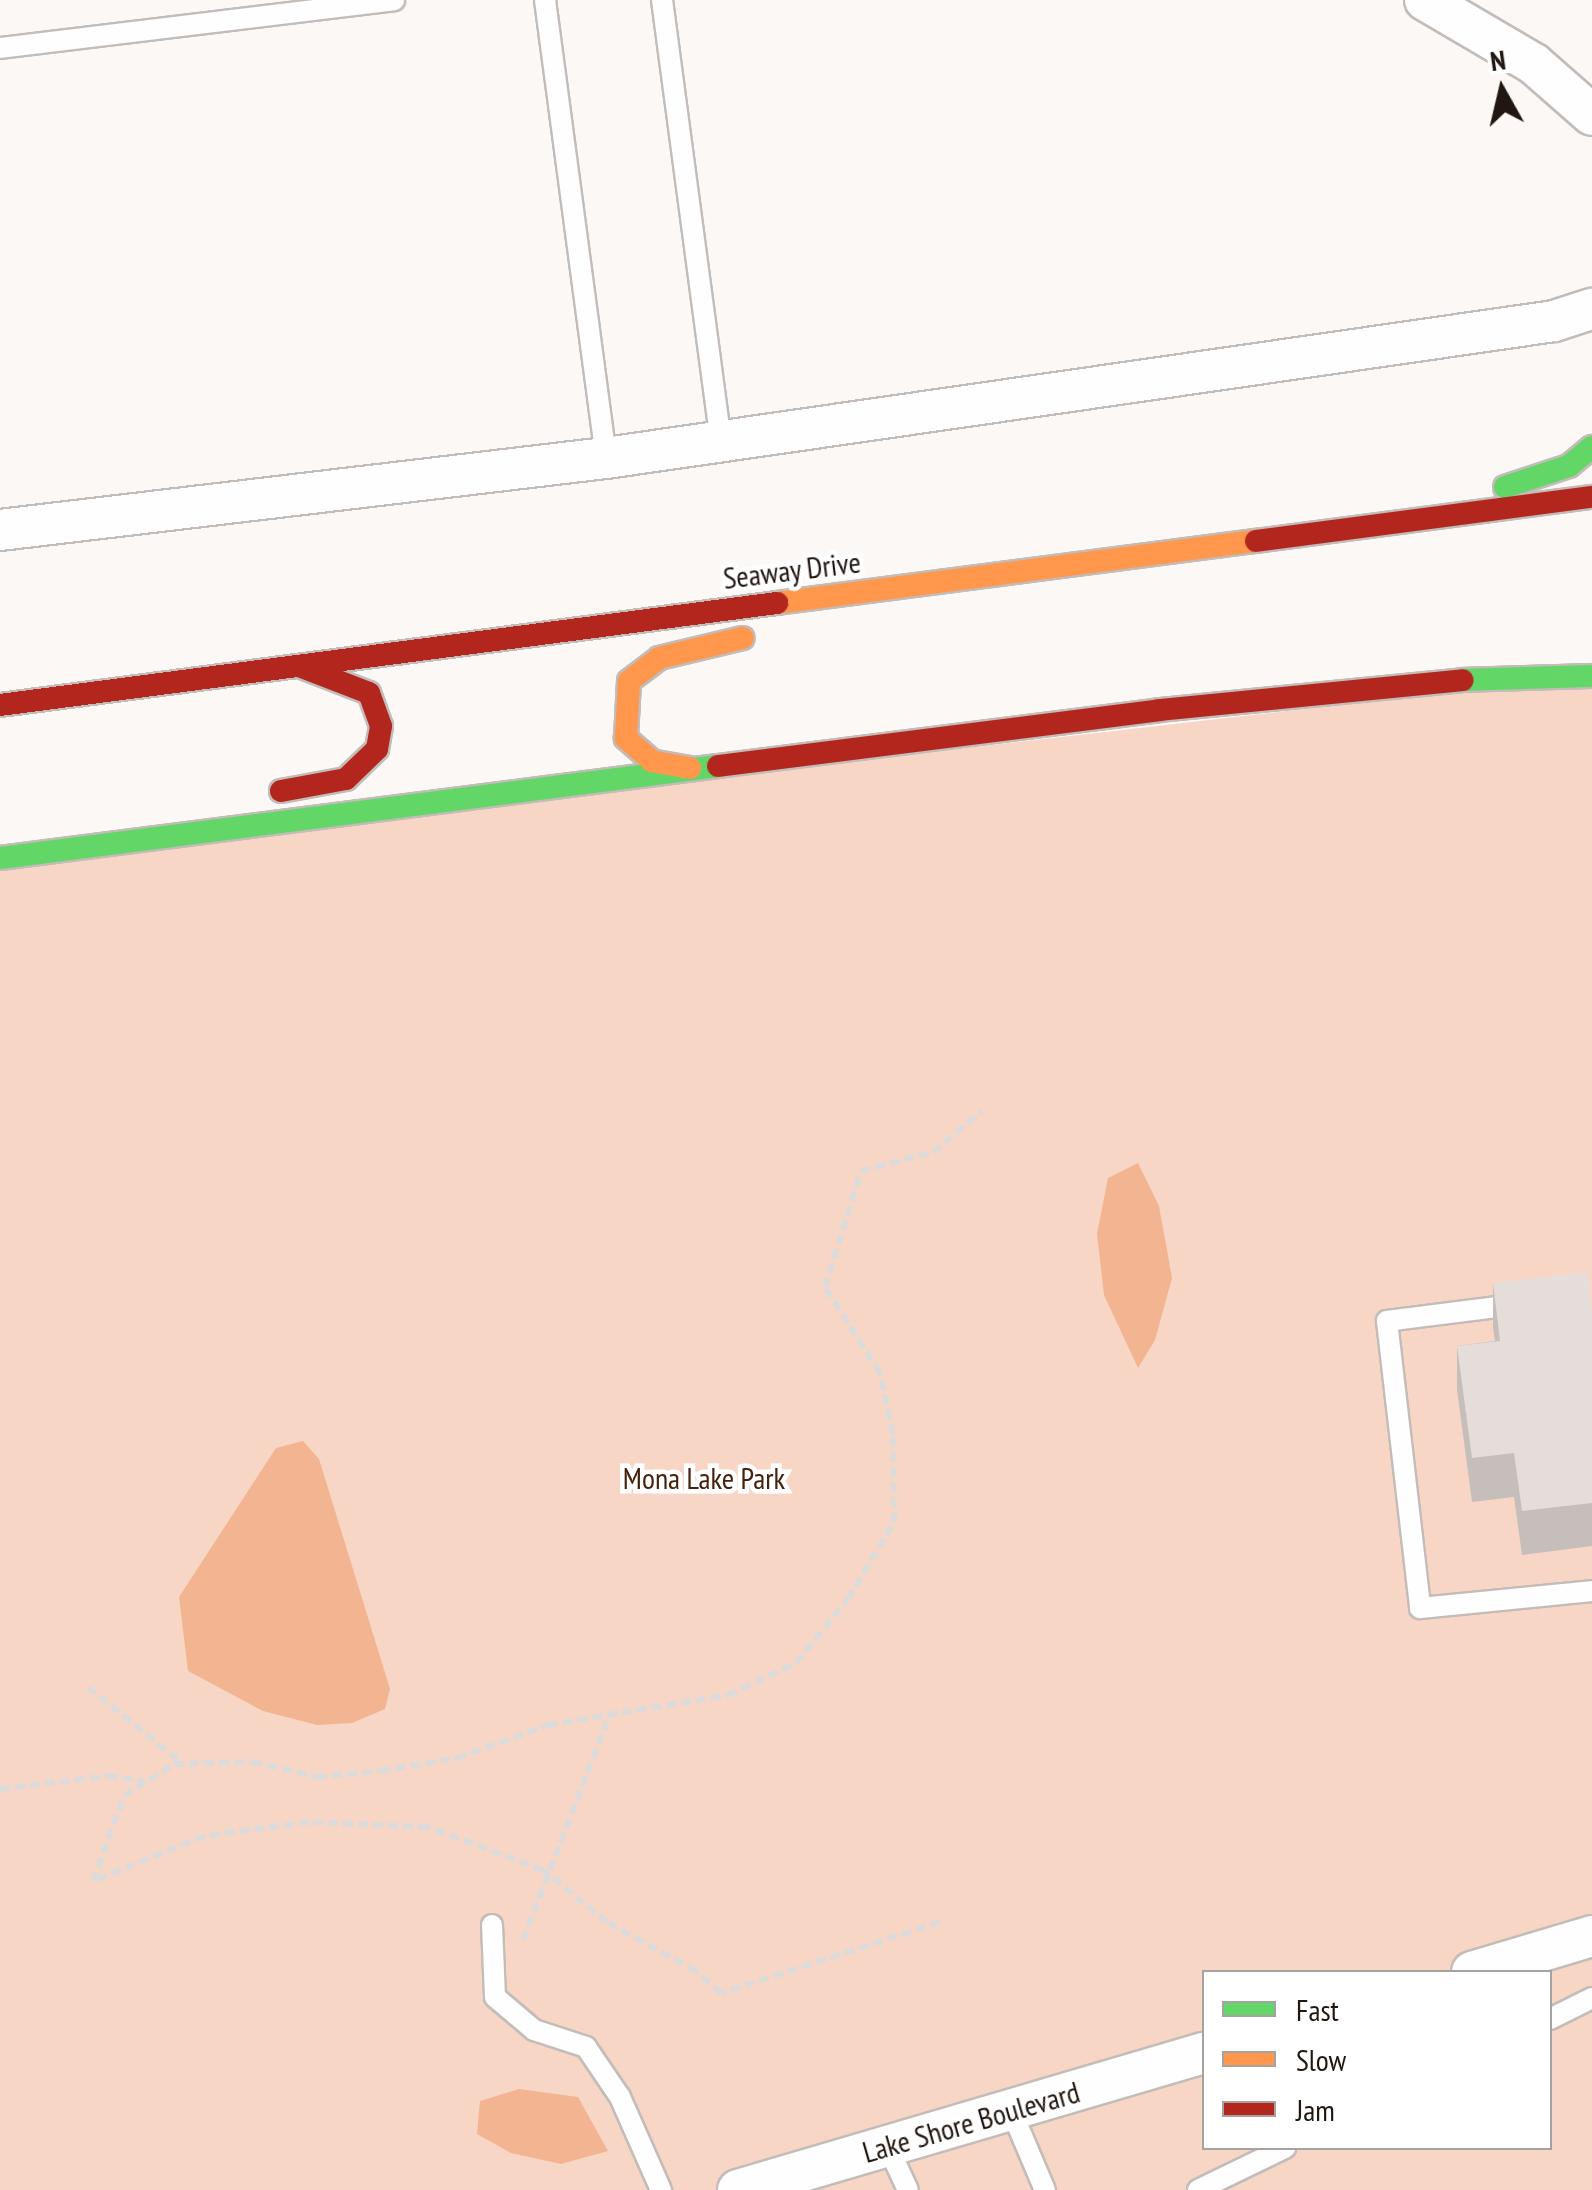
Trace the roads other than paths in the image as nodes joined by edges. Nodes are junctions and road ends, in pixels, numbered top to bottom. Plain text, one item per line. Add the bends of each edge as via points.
1 (394, 0) edge
2 (545, 0) edge
3 (662, 0) edge
4 (1426, 0) edge
5 (0, 48) edge
6 (1592, 115) edge
7 (1592, 309) edge
8 (721, 442) junction
9 (1592, 447) edge
10 (606, 458) junction
11 (1592, 497) edge
12 (1383, 522) junction
13 (0, 530) edge
14 (1246, 540) junction
15 (1182, 580) dead end
16 (771, 634) dead end
17 (296, 665) junction
18 (1592, 676) edge
19 (0, 705) edge
20 (690, 768) junction
21 (250, 796) dead end
22 (0, 858) edge
23 (1536, 1302) edge
24 (1592, 1592) edge
25 (492, 1925) dead end
26 (1592, 1936) edge
27 (1479, 1970) edge
28 (1592, 1998) edge
29 (1552, 2018) edge
30 (1202, 2054) edge
31 (1011, 2110) junction
32 (888, 2147) junction
33 (1281, 2150) edge
34 (662, 2190) edge
35 (738, 2190) edge
36 (908, 2190) edge
37 (1045, 2190) edge
38 (1198, 2190) edge

1 - 5 lane
2 - 10 lane
3 - 8 lane
4 - 6 street via 1534,64
7 - 8 street via 1554,322
8 - 10 street
9 - 12 highway via 1569,466 1534,479
10 - 13 street
11 - 12 highway, Seaway Drive
12 - 14 highway, Seaway Drive
14 - 15 highway
14 - 17 highway, Seaway Drive
16 - 20 highway via 659,658 630,682 622,719 626,738 652,760
17 - 19 highway, Seaway Drive
17 - 21 highway via 368,694 381,726 377,750 346,779
18 - 20 highway via 1386,686
20 - 22 highway
23 - 24 lane via 1388,1320 1420,1608
25 - 34 lane via 495,1997 534,2030 586,2047 620,2097
26 - 27 street
28 - 29 lane
30 - 31 street, Lake Shore Boulevard
31 - 32 street, Lake Shore Boulevard
31 - 37 lane
32 - 35 street, Lake Shore Boulevard
32 - 36 lane
33 - 38 lane

